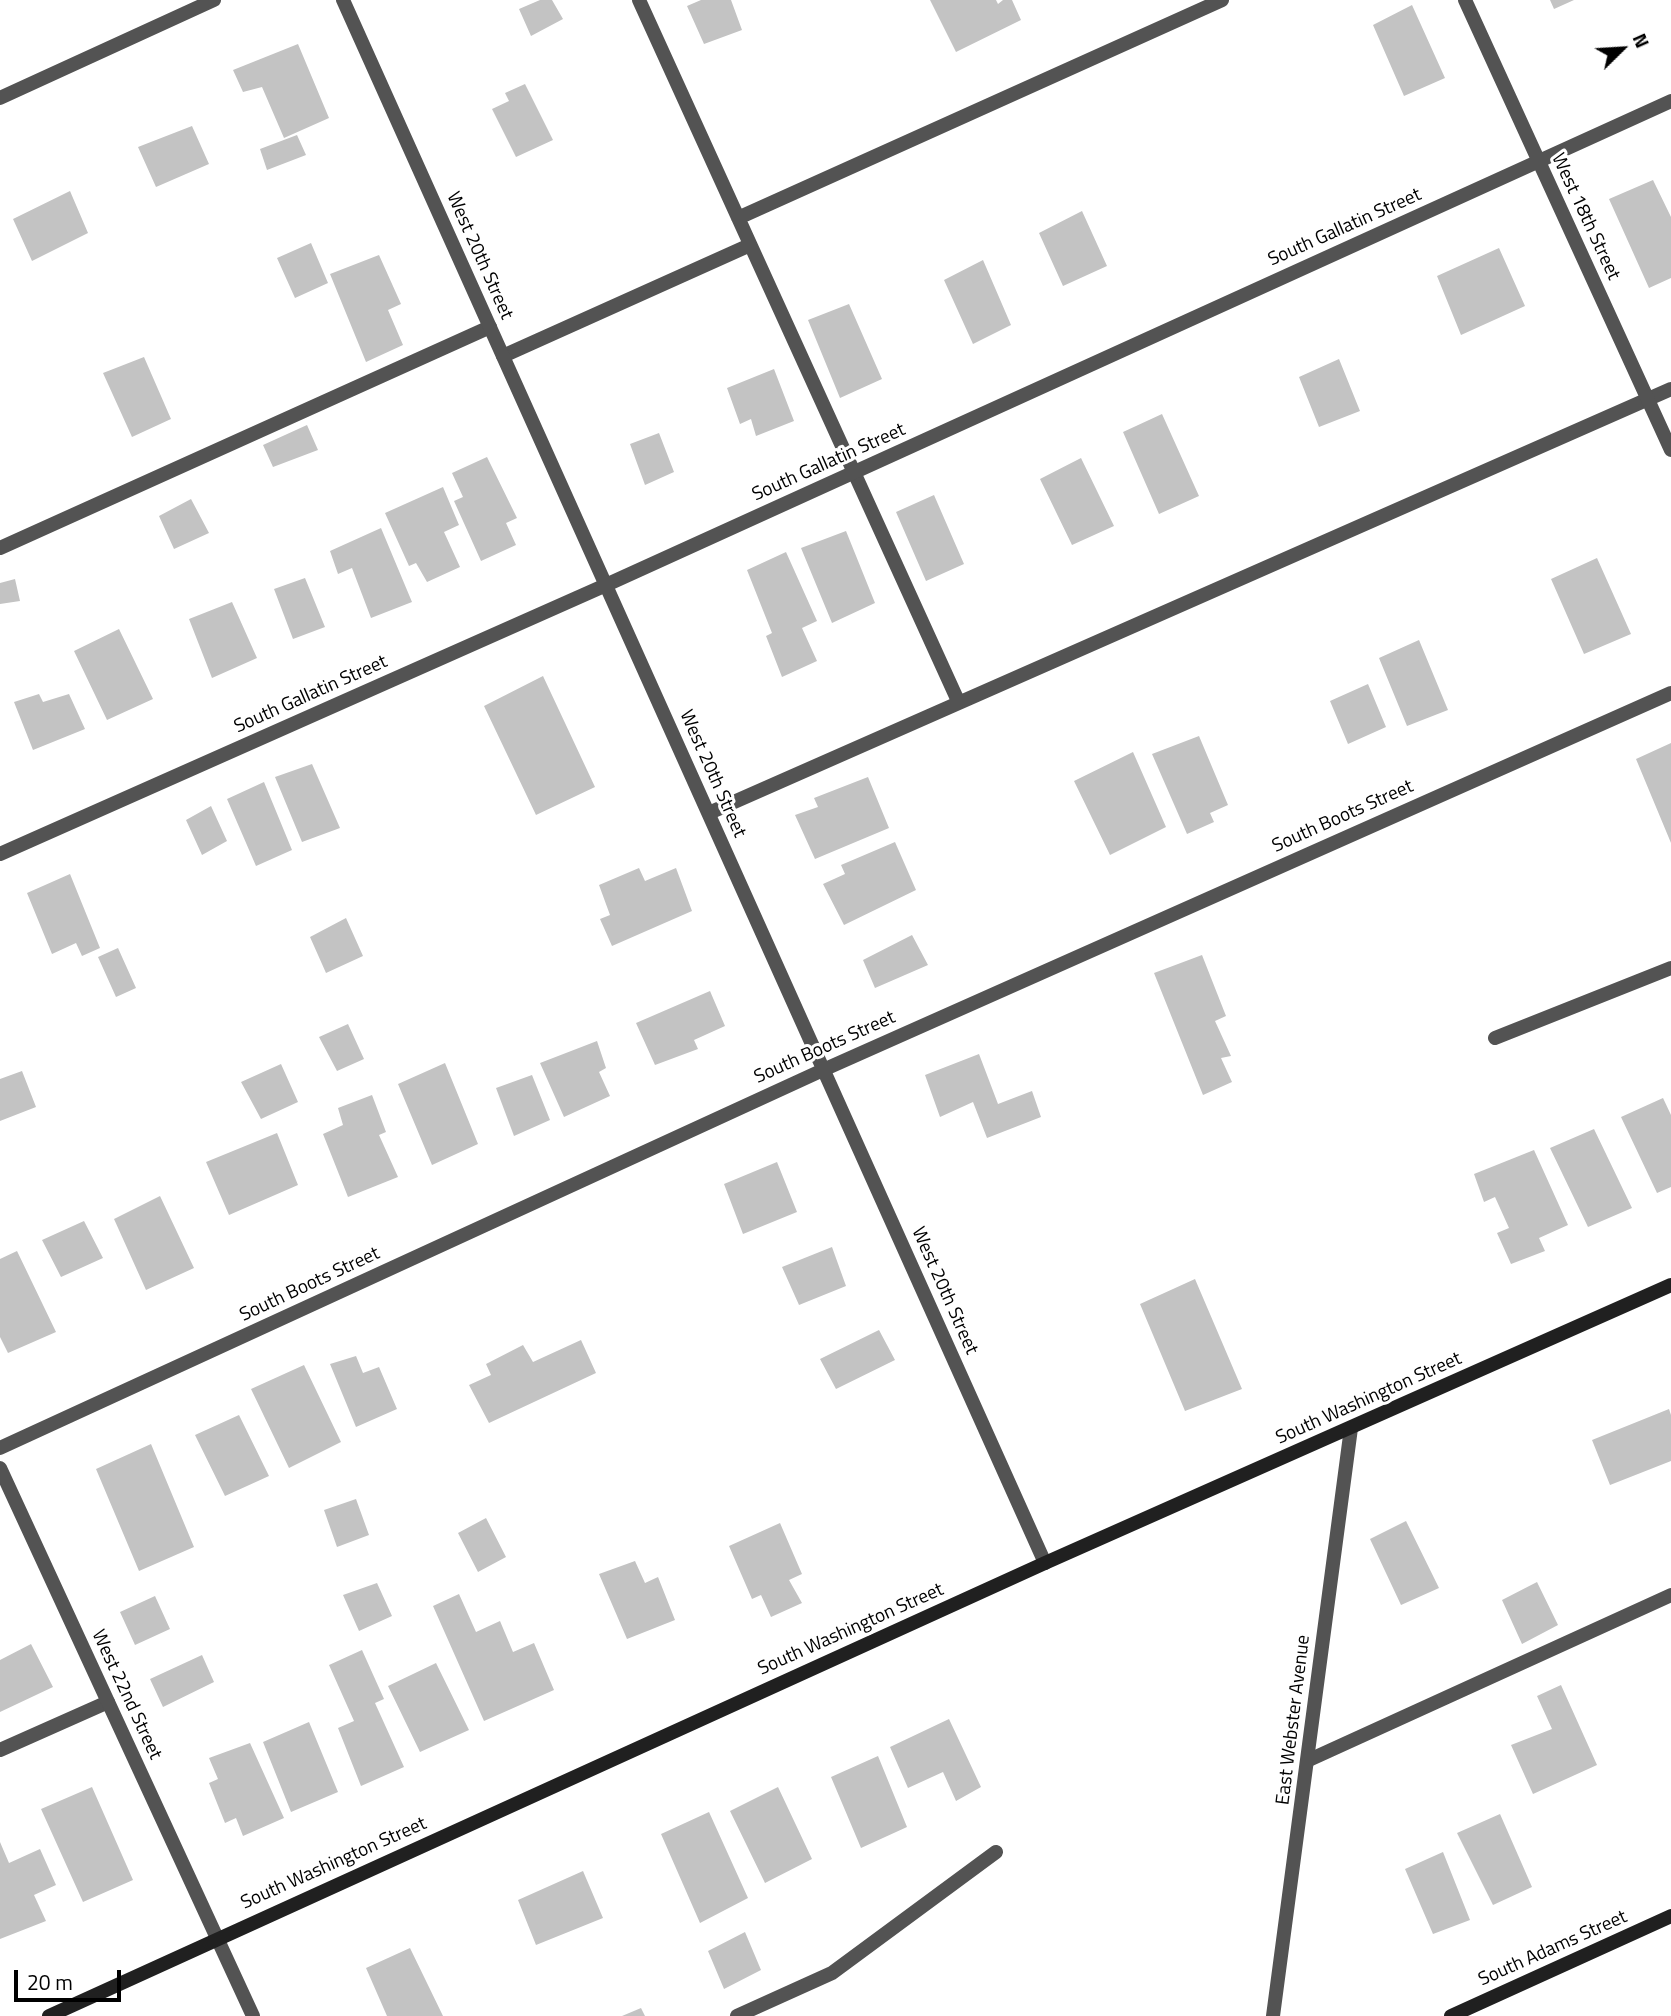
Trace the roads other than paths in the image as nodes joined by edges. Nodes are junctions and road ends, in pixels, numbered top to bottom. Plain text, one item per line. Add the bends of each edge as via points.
1 (214, 0) edge
2 (343, 0) edge
3 (639, 0) edge
4 (1222, 0) edge
5 (1465, 0) edge
6 (0, 98) edge
7 (1671, 101) edge
8 (1539, 161) junction
9 (738, 218) junction
10 (750, 245) junction
11 (490, 327) junction
12 (503, 356) junction
13 (1671, 388) edge
14 (1648, 399) junction
15 (1671, 450) edge
16 (853, 472) junction
17 (0, 548) edge
18 (606, 585) junction
19 (1671, 692) edge
20 (959, 703) junction
21 (709, 813) junction
22 (0, 854) edge
23 (1671, 968) edge
24 (1495, 1038) dead end
25 (823, 1070) junction
26 (1671, 1285) edge
27 (1351, 1428) junction
28 (0, 1448) edge
29 (0, 1468) edge
30 (1045, 1563) junction
31 (1671, 1595) edge
32 (108, 1702) junction
33 (0, 1750) edge
34 (1308, 1760) junction
35 (996, 1852) dead end
36 (1671, 1916) edge
37 (217, 1938) junction
38 (49, 2016) edge
39 (253, 2016) edge
40 (737, 2016) edge
41 (1273, 2016) edge
42 (1451, 2016) edge

1 - 6 street
2 - 11 street, West 20th Street
3 - 9 street
4 - 9 street
5 - 8 street, West 18th Street
7 - 8 street, South Gallatin Street
8 - 14 street, West 18th Street
8 - 16 street, South Gallatin Street
9 - 10 street
10 - 12 street
10 - 16 street
11 - 12 street, West 20th Street
11 - 17 street
12 - 18 street, West 20th Street
13 - 14 street
14 - 15 street, West 18th Street
14 - 20 street
16 - 18 street, South Gallatin Street
16 - 20 street
18 - 21 street, West 20th Street
18 - 22 street, South Gallatin Street
19 - 25 street, South Boots Street
20 - 21 street
21 - 25 street, West 20th Street
23 - 24 street
25 - 28 street, South Boots Street
25 - 30 street, West 20th Street
26 - 27 main road, South Washington Street
27 - 30 main road, South Washington Street
27 - 34 street, East Webster Avenue
29 - 32 street, West 22nd Street
30 - 37 main road, South Washington Street
31 - 34 street
32 - 33 street
32 - 37 street, West 22nd Street
34 - 41 street, East Webster Avenue
35 - 40 street via 832,1973
36 - 42 main road, South Adams Street
37 - 38 main road, South Washington Street
37 - 39 street, West 22nd Street

